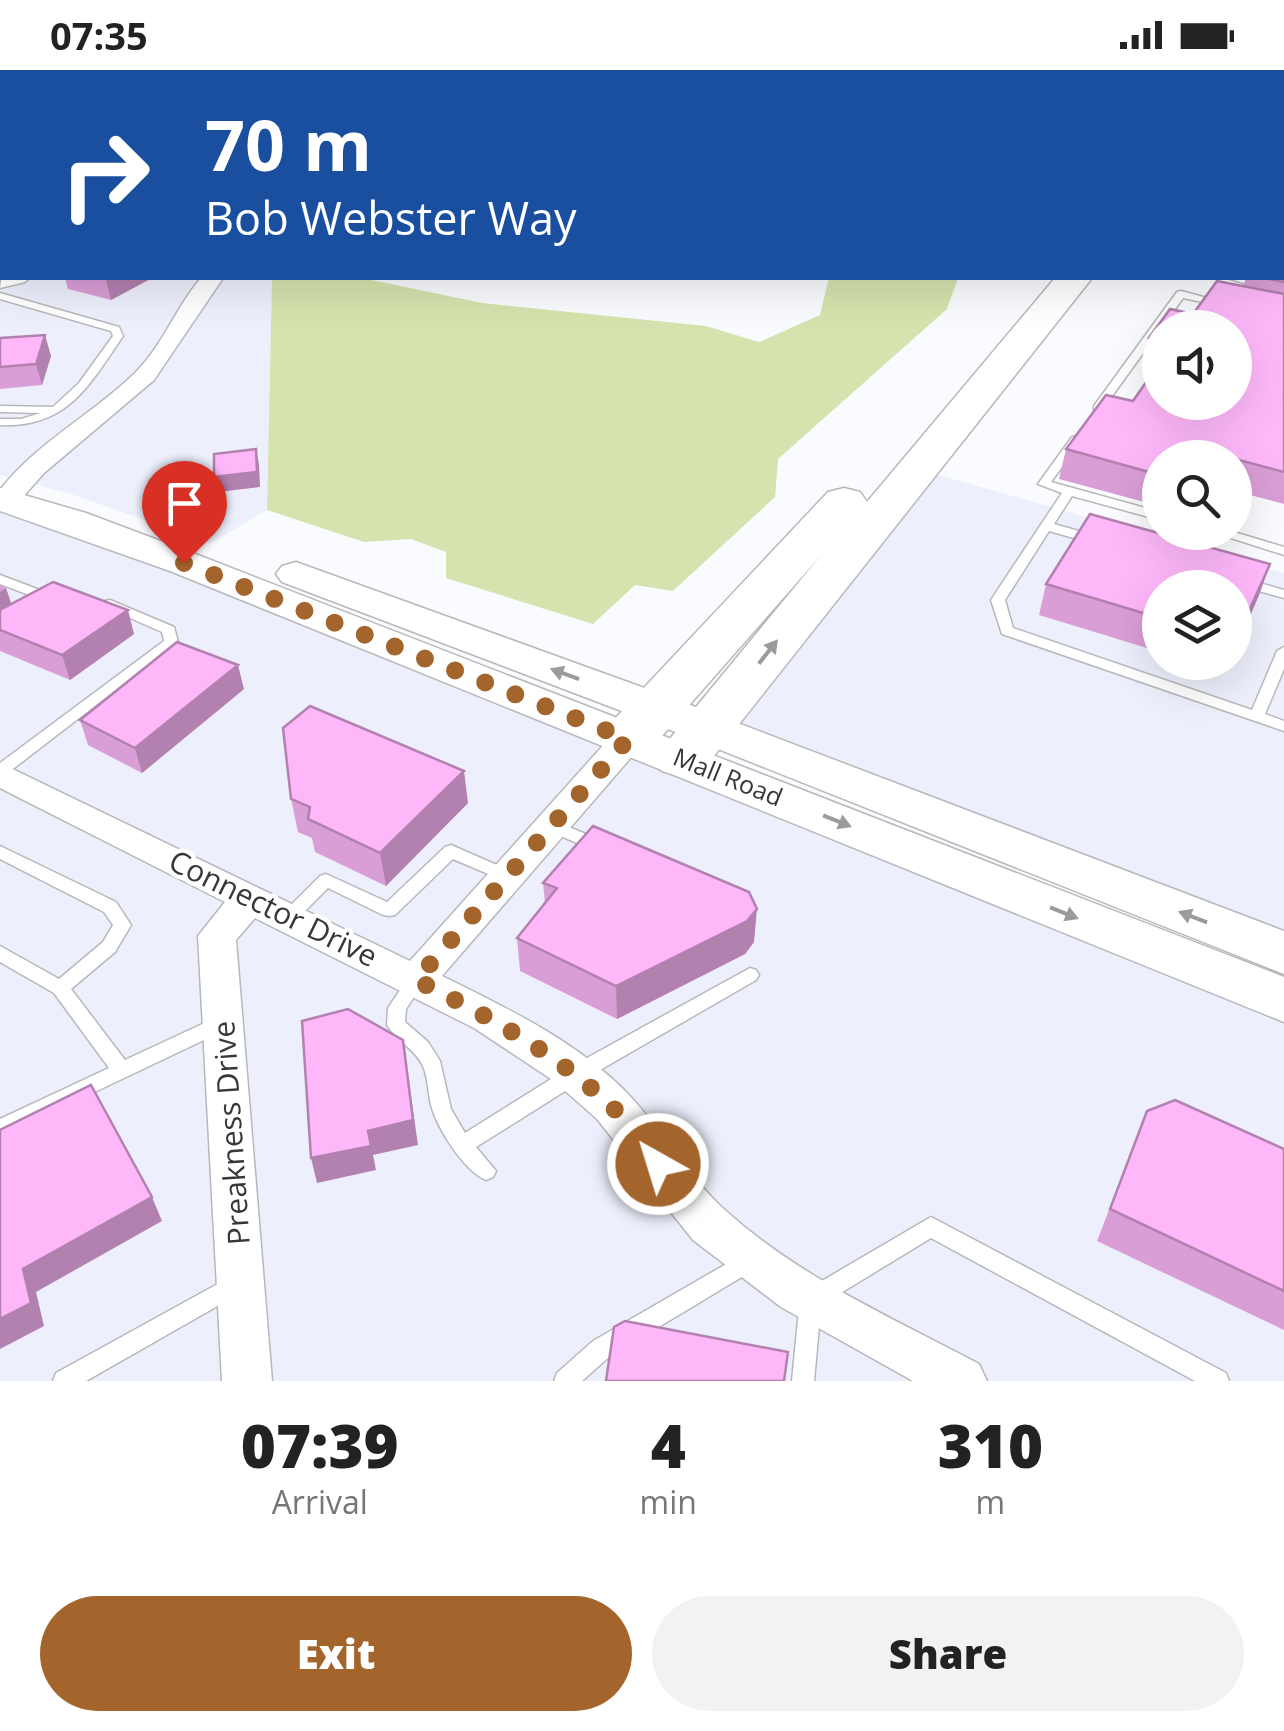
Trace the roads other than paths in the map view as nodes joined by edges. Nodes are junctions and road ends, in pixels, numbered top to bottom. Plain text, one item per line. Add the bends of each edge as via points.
1 (210, 280) edge
2 (1029, 280) edge
3 (1072, 280) edge
4 (1239, 280) edge
5 (1284, 292) edge
6 (0, 296) edge
7 (1232, 306) edge
8 (0, 409) edge
9 (56, 410) junction
10 (0, 422) edge
11 (11, 491) edge
12 (1069, 491) junction
13 (1142, 511) edge
14 (1046, 526) junction
15 (1252, 542) edge
16 (1119, 547) edge
17 (1284, 552) edge
18 (0, 579) edge
19 (1252, 585) edge
20 (1284, 594) edge
21 (96, 599) edge
22 (36, 602) edge
23 (1284, 652) edge
24 (1257, 716) junction
25 (642, 724) junction
26 (1284, 726) edge
27 (695, 743) junction
28 (0, 773) edge
29 (552, 826) junction
30 (600, 847) edge
31 (0, 852) edge
32 (507, 876) junction
33 (250, 899) junction
34 (289, 916) junction
35 (0, 953) edge
36 (1284, 953) edge
37 (750, 975) dead end
38 (416, 980) junction
39 (60, 988) junction
40 (1284, 1000) edge
41 (223, 1023) junction
42 (122, 1070) junction
43 (574, 1075) junction
44 (0, 1128) edge
45 (462, 1146) junction
46 (486, 1170) dead end
47 (750, 1260) junction
48 (243, 1280) junction
49 (811, 1299) junction
50 (64, 1381) edge
51 (247, 1381) edge
52 (565, 1381) edge
53 (804, 1381) edge
54 (962, 1381) edge
55 (1218, 1381) edge

1 - 11 street via 149,372
2 - 25 highway via 969,366
27 -> 3 highway
4 - 5 lane
6 - 9 lane via 115,329 118,336 84,384
7 - 12 lane via 1180,294 1044,484
8 - 9 lane
9 - 10 lane via 24,425
11 - 25 main road, Mall Road via 201,570
12 - 13 lane
12 - 14 lane
14 - 16 lane
14 - 24 lane via 998,600 1008,632
15 - 17 lane
18 - 22 lane
19 - 20 lane
21 - 28 lane via 169,630 171,642
23 - 24 lane
24 - 26 lane
25 - 27 main road, Mall Road
25 - 29 street
36 -> 27 main road, Mall Road
27 -> 40 main road, Mall Road
28 - 33 street, Connector Drive
29 - 30 lane
29 - 32 street
31 - 39 lane via 110,907 122,925 109,947
32 - 34 lane via 451,851 389,910 326,880
32 - 38 street
33 - 34 street, Connector Drive
33 - 41 street, Preakness Drive via 216,936
34 - 38 street, Connector Drive
35 - 39 lane
37 - 43 lane
38 - 43 street, Connector Drive via 488,1017
38 - 45 lane via 396,1024 433,1067 442,1110
39 - 42 lane
41 - 42 lane
41 - 48 street, Preakness Drive
42 - 44 lane
43 - 45 lane
43 - 47 street, Connector Drive via 610,1104 706,1222
45 - 46 lane
47 - 49 street, Connector Drive
47 - 52 lane via 601,1348
48 - 50 lane
48 - 51 street, Preakness Drive
49 - 53 lane
49 - 54 street, Connector Drive
49 - 55 lane via 931,1226

